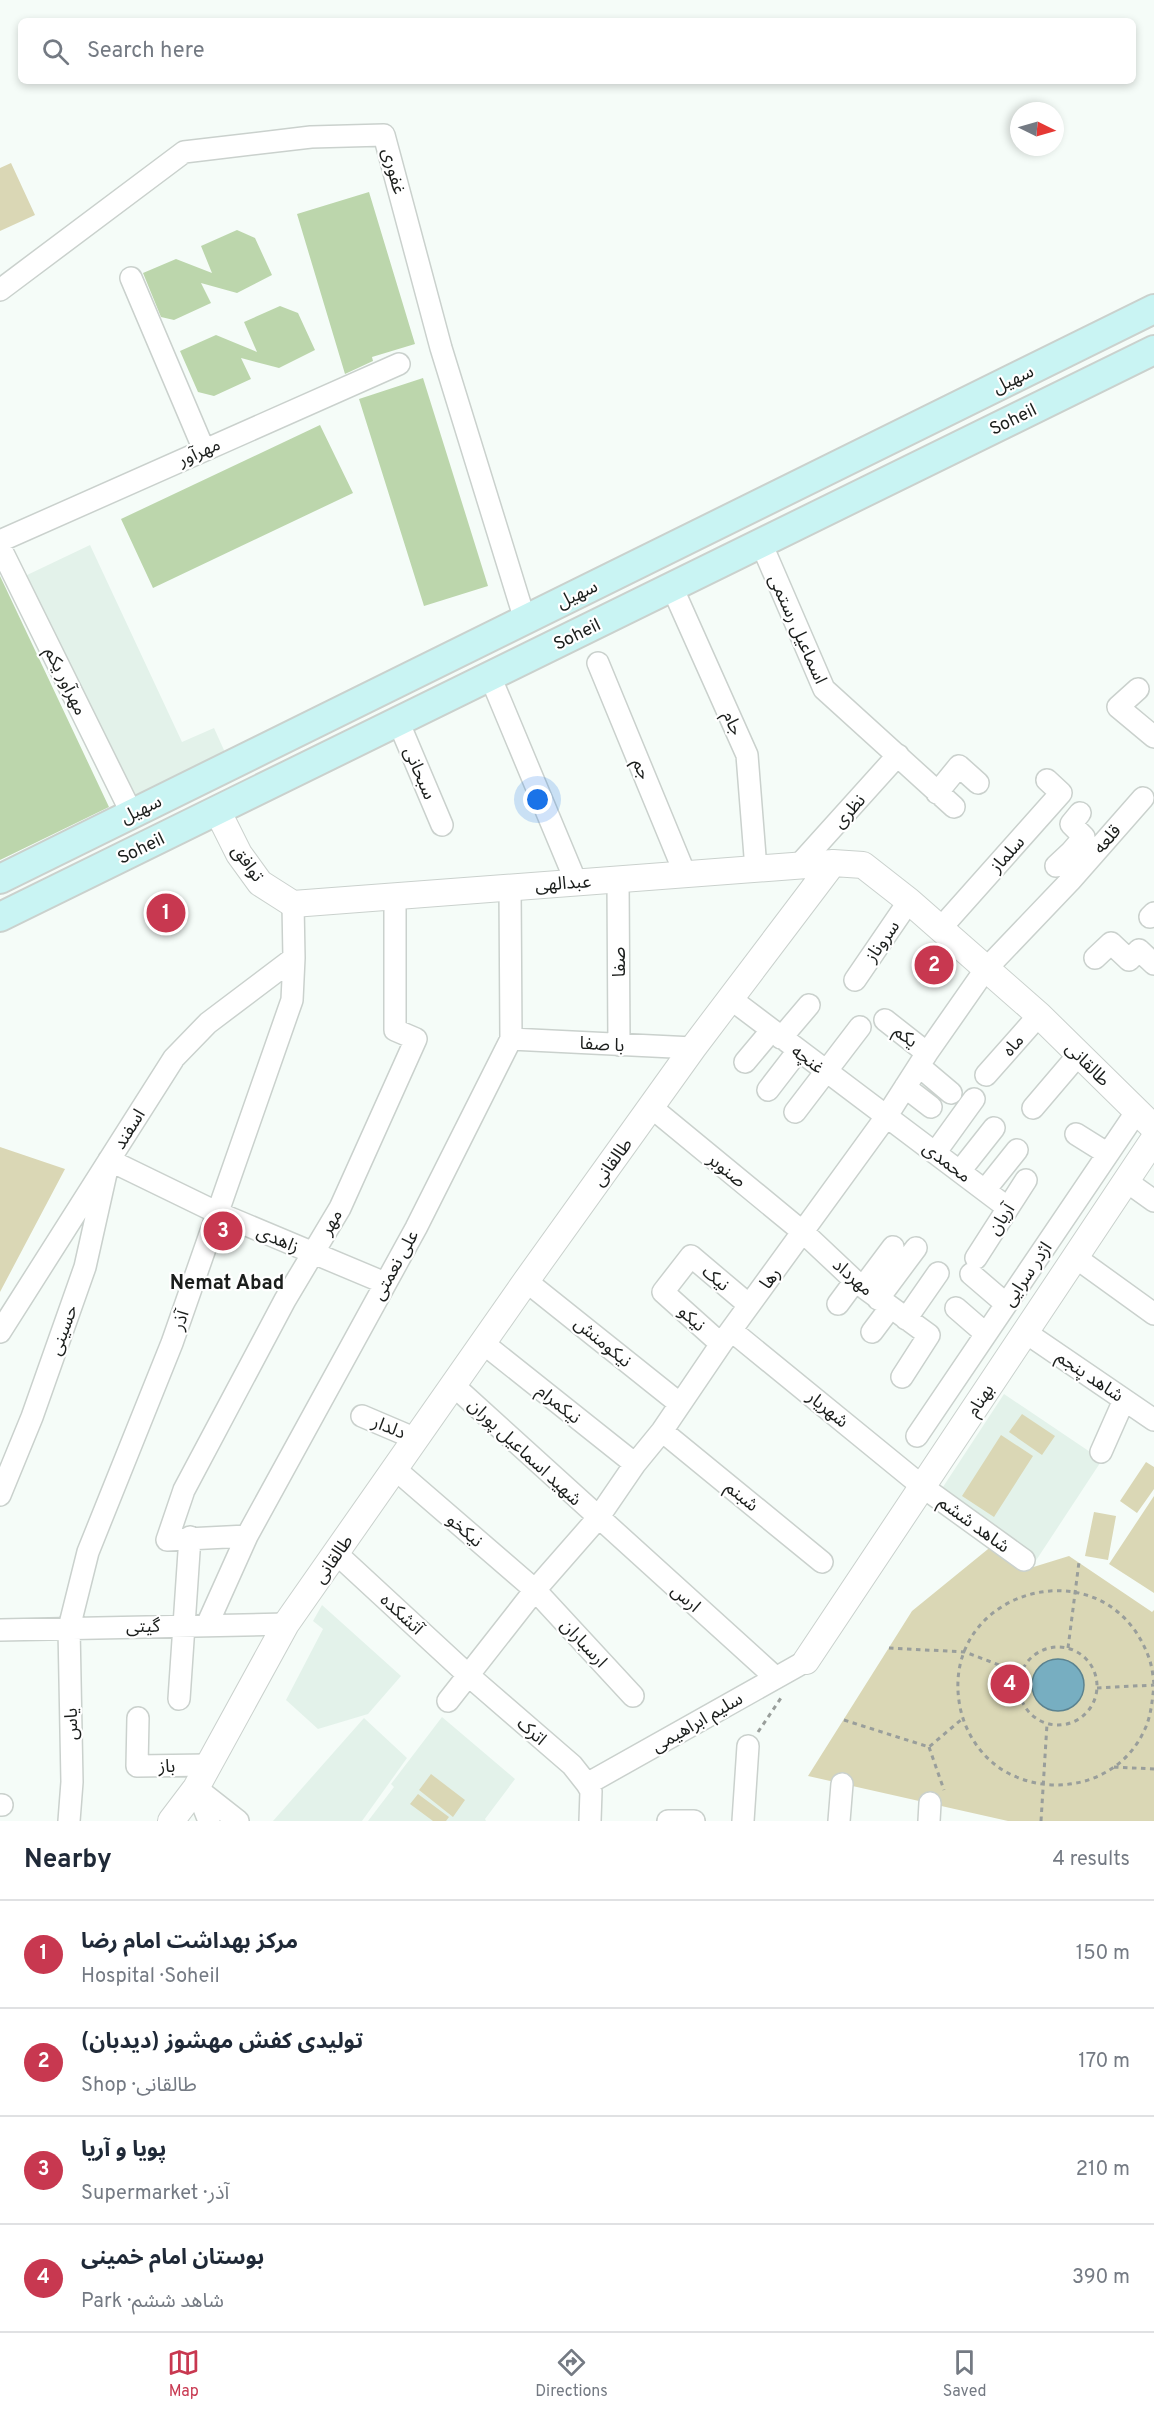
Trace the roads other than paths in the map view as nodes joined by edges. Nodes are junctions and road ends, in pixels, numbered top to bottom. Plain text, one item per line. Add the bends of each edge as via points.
1 (131, 278) dead end
2 (0, 290) edge
3 (1154, 309) edge
4 (1154, 350) edge
5 (399, 364) dead end
6 (204, 450) junction
7 (0, 541) edge
8 (761, 543) junction
9 (0, 547) edge
10 (672, 587) junction
11 (525, 620) junction
12 (598, 663) dead end
13 (490, 676) junction
14 (1138, 690) dead end
15 (398, 721) junction
16 (1154, 736) edge
17 (898, 755) junction
18 (1047, 780) dead end
19 (978, 783) dead end
20 (937, 793) junction
21 (1143, 798) dead end
22 (954, 807) dead end
23 (217, 810) junction
24 (1080, 813) dead end
25 (132, 814) junction
26 (442, 825) dead end
27 (833, 863) junction
28 (1071, 865) junction
29 (798, 866) junction
30 (756, 869) junction
31 (686, 874) junction
32 (0, 879) edge
33 (618, 879) junction
34 (576, 882) junction
35 (510, 887) junction
36 (395, 896) junction
37 (909, 901) junction
38 (293, 904) junction
39 (0, 917) edge
40 (940, 929) junction
41 (294, 958) junction
42 (1095, 958) dead end
43 (1153, 962) edge
44 (985, 970) junction
45 (855, 980) dead end
46 (731, 999) junction
47 (809, 1005) dead end
48 (1039, 1015) junction
49 (885, 1020) dead end
50 (860, 1027) dead end
51 (776, 1035) junction
52 (511, 1039) junction
53 (619, 1045) junction
54 (693, 1048) junction
55 (798, 1051) junction
56 (1079, 1054) junction
57 (923, 1060) junction
58 (745, 1062) dead end
59 (826, 1072) junction
60 (986, 1075) dead end
61 (904, 1087) junction
62 (768, 1090) dead end
63 (951, 1093) dead end
64 (974, 1100) dead end
65 (651, 1107) junction
66 (931, 1107) dead end
67 (1033, 1108) dead end
68 (795, 1112) dead end
69 (886, 1117) junction
70 (1145, 1120) edge
71 (994, 1128) dead end
72 (1076, 1134) dead end
73 (1154, 1139) edge
74 (1017, 1150) dead end
75 (935, 1153) junction
76 (1108, 1154) junction
77 (109, 1161) junction
78 (960, 1172) junction
79 (1026, 1180) dead end
80 (1126, 1181) junction
81 (985, 1190) junction
82 (1154, 1201) edge
83 (1008, 1208) junction
84 (218, 1213) junction
85 (804, 1233) junction
86 (893, 1247) dead end
87 (916, 1248) dead end
88 (313, 1254) junction
89 (1075, 1257) junction
90 (938, 1273) dead end
91 (526, 1281) junction
92 (385, 1283) junction
93 (663, 1292) joint
94 (878, 1299) junction
95 (838, 1304) dead end
96 (1006, 1304) junction
97 (749, 1305) junction
98 (956, 1308) dead end
99 (1154, 1314) edge
100 (0, 1332) edge
101 (873, 1332) dead end
102 (1025, 1332) junction
103 (986, 1334) junction
104 (727, 1338) junction
105 (483, 1343) junction
106 (902, 1377) dead end
107 (453, 1385) junction
108 (1124, 1400) junction
109 (680, 1404) junction
110 (362, 1416) dead end
111 (1154, 1420) edge
112 (662, 1431) junction
113 (918, 1436) dead end
114 (416, 1438) junction
115 (1101, 1452) dead end
116 (635, 1464) junction
117 (395, 1469) junction
118 (923, 1487) junction
119 (0, 1495) edge
120 (598, 1518) junction
121 (247, 1536) junction
122 (190, 1537) junction
123 (337, 1554) junction
124 (1024, 1560) dead end
125 (822, 1562) dead end
126 (535, 1590) junction
127 (286, 1624) junction
128 (207, 1625) junction
129 (184, 1626) junction
130 (69, 1628) junction
131 (0, 1630) edge
132 (806, 1661) joint
133 (468, 1675) junction
134 (780, 1684) junction
135 (633, 1696) dead end
136 (179, 1699) dead end
137 (448, 1701) dead end
138 (138, 1718) dead end
139 (748, 1746) road end
140 (208, 1765) junction
141 (842, 1784) dead end
142 (196, 1788) junction
143 (589, 1788) junction
144 (69, 1821) edge
145 (171, 1821) edge
146 (209, 1821) edge
147 (238, 1821) edge
148 (590, 1821) edge
149 (668, 1821) edge
150 (694, 1821) edge
151 (743, 1821) edge
152 (839, 1821) edge

1 - 6 street
2 - 11 street, غفوری via 184,152 311,137 384,135 441,348
3 - 11 main road, سهیل
4 - 8 main road, Soheil
5 - 6 street, مهرآور
6 - 7 street, مهرآور
8 - 10 main road, Soheil
8 - 17 street, اسماعیل رستمی via 824,689
9 - 25 street, مهرآور یکم
10 - 13 main road, Soheil
10 - 30 street, جام via 747,755
11 - 25 main road, سهیل
12 - 31 street, جم
13 - 15 main road, Soheil
13 - 34 street
14 - 16 street via 1118,708
15 - 23 main road, Soheil
15 - 26 street, سبحانی
17 - 20 street, اسماعیل رستمی
17 - 29 street, نظری
18 - 40 street, سلماز via 1061,793
19 - 20 street via 959,766
20 - 22 street, اسماعیل رستمی
21 - 28 street, قلعه
23 - 38 street, توافق via 238,854 260,883
23 - 39 main road, Soheil
24 - 28 street via 1071,824 1084,837
25 - 32 main road, سهیل
27 - 29 street, عبدالهی
27 - 37 street, طالقانی via 863,865
27 - 46 street, طالقانی
28 - 44 street, رها
29 - 30 street, عبدالهی
30 - 31 street, عبدالهی
31 - 33 street, عبدالهی
33 - 34 street, عبدالهی
33 - 53 street, صفا
34 - 35 street, عبدالهی
35 - 36 street, عبدالهی
35 - 52 street, علی نعمتی
36 - 38 street, عبدالهی
36 - 88 street, مهر via 395,1030 416,1039 340,1208
37 - 40 street, طالقانی
37 - 45 street, سروناز
38 - 41 street, آذر
40 - 44 street, طالقانی
41 - 77 street, اسفند via 208,1023 174,1058
41 - 84 street, آذر via 292,1000
42 - 43 street via 1111,944 1129,960 1139,950
44 - 48 street, طالقانی
44 - 57 street, رها
46 - 51 street, غنچه
46 - 54 street, طالقانی
47 - 51 street
48 - 56 street, طالقانی
48 - 60 street, ماه
49 - 57 street, یکم
50 - 59 street
51 - 55 street, غنچه
51 - 58 street
52 - 53 street, با صفا
52 - 92 street, علی نعمتی
53 - 54 street, با صفا
54 - 65 street, طالقانی
55 - 59 street, غنچه
55 - 62 street
56 - 67 street
56 - 70 street, طالقانی
57 - 61 street, رها
57 - 63 street, یکم
59 - 68 street
59 - 69 street, غنچه
61 - 66 street
61 - 69 street, رها
64 - 75 street
65 - 85 street, صنوبر
65 - 91 street, طالقانی
69 - 75 street, محمدی
69 - 85 street, رها
70 - 76 street, اژدر سرایی
71 - 78 street
72 - 76 street
73 - 80 street, بهنام
74 - 81 street
75 - 78 street, محمدی
76 - 96 street, اژدر سرایی
77 - 84 street, زاهدی
77 - 100 street, اسفند
77 - 119 street, حسینی via 85,1268
78 - 81 street, محمدی
79 - 83 street, آریان
80 - 82 street
80 - 89 street, بهنام
81 - 83 street, محمدی
83 - 96 street, آریان via 974,1266
84 - 88 street, زاهدی
84 - 130 street, آذر via 172,1343 88,1551
85 - 94 street, مهرداد
85 - 97 street, رها
86 - 94 street
87 - 94 street
88 - 92 street, زاهدی
88 - 122 street, مهر via 184,1490 167,1540
89 - 99 street
89 - 102 street, بهنام
90 - 94 street
91 - 105 street, طالقانی
91 - 109 street, نیکومنش
92 - 121 street, علی نعمتی
93 - 97 street, نیک via 691,1256
93 - 104 street, نیکو
94 - 95 street
94 - 101 street
94 - 106 street, مهرداد via 929,1335
96 - 103 street, اژدر سرایی
97 - 104 street, رها
98 - 103 street
102 - 108 street, شاهد پنجم
102 - 118 street, بهنام
103 - 113 street, اژدر سرایی
104 - 109 street, رها
104 - 118 street, شهریار
105 - 107 street, طالقانی
105 - 116 street, نیکمرام
107 - 114 street, طالقانی
107 - 120 street, شهید اسماعیل پوران
108 - 111 street, شاهد پنجم
108 - 115 street
109 - 112 street, رها
110 - 114 street, دلدار
112 - 116 street, رها
112 - 125 street, شبنم
114 - 117 street, طالقانی
116 - 120 street, رها
117 - 123 street, طالقانی
117 - 126 street, نیکخو
118 - 124 street, شاهد ششم
118 - 132 street, بهنام
120 - 126 street, رها
120 - 134 street, ارس
121 - 122 street
121 - 128 street, علی نعمتی
122 - 129 street
123 - 127 street, طالقانی
123 - 133 street, آتشکده
126 - 133 street, رها
126 - 135 street, ارسباران
127 - 128 street, گیتی
127 - 140 street, طالقانی
128 - 129 street, گیتی
129 - 130 street, گیتی
129 - 136 street
130 - 131 street, گیتی
130 - 144 street, یاس
132 - 134 street, سلیم ابراهیمی
133 - 137 street, رها
133 - 143 street, اترک via 572,1765
134 - 143 street, سلیم ابراهیمی
138 - 140 street, باز via 137,1766
139 - 151 street
140 - 142 street, طالقانی
141 - 152 street
142 - 145 street, طالقانی
142 - 146 street
142 - 147 street
143 - 148 street
149 - 150 street

